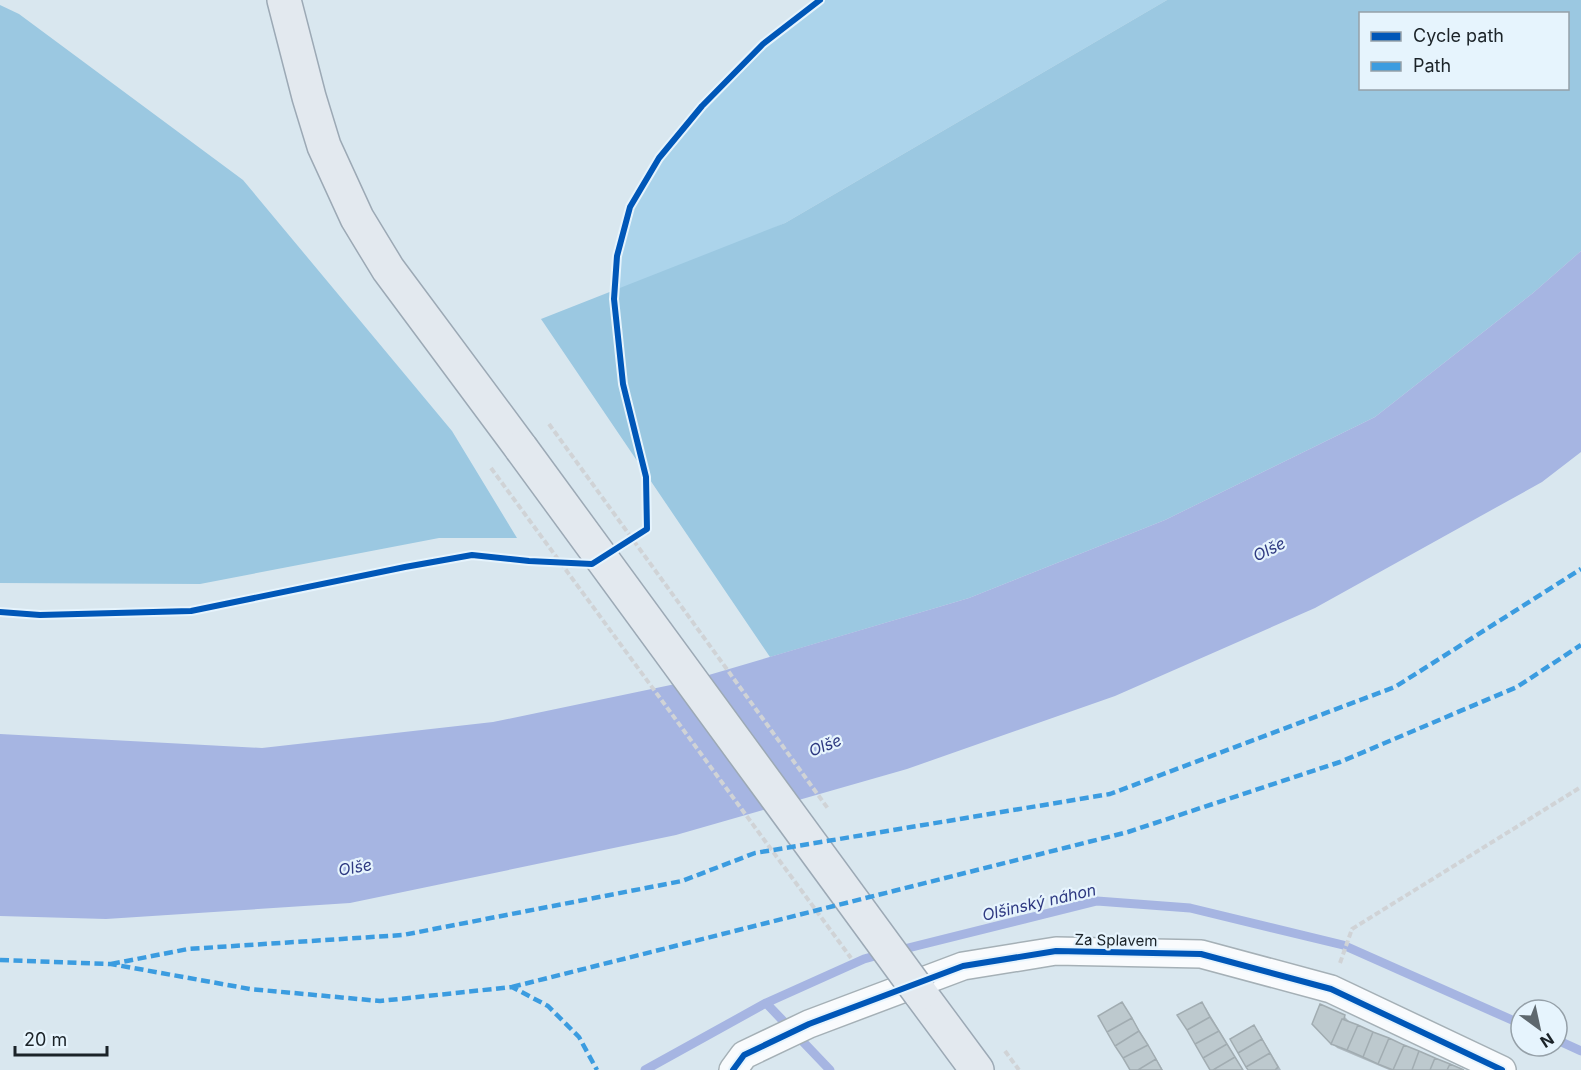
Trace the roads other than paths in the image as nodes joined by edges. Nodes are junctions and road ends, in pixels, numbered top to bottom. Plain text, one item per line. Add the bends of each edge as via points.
1 (264, 0) edge
2 (284, 0) edge
3 (302, 0) edge
4 (304, 77) junction
5 (733, 1070) edge
6 (977, 1070) edge
7 (1502, 1070) edge

1 - 4 main road
2 - 4 main road
3 - 4 main road
4 - 6 main road, bridge via 324,146 357,218 388,269
5 - 7 street, Za Splavem via 744,1055 808,1024 963,966 1056,951 1201,954 1256,968 1331,989

